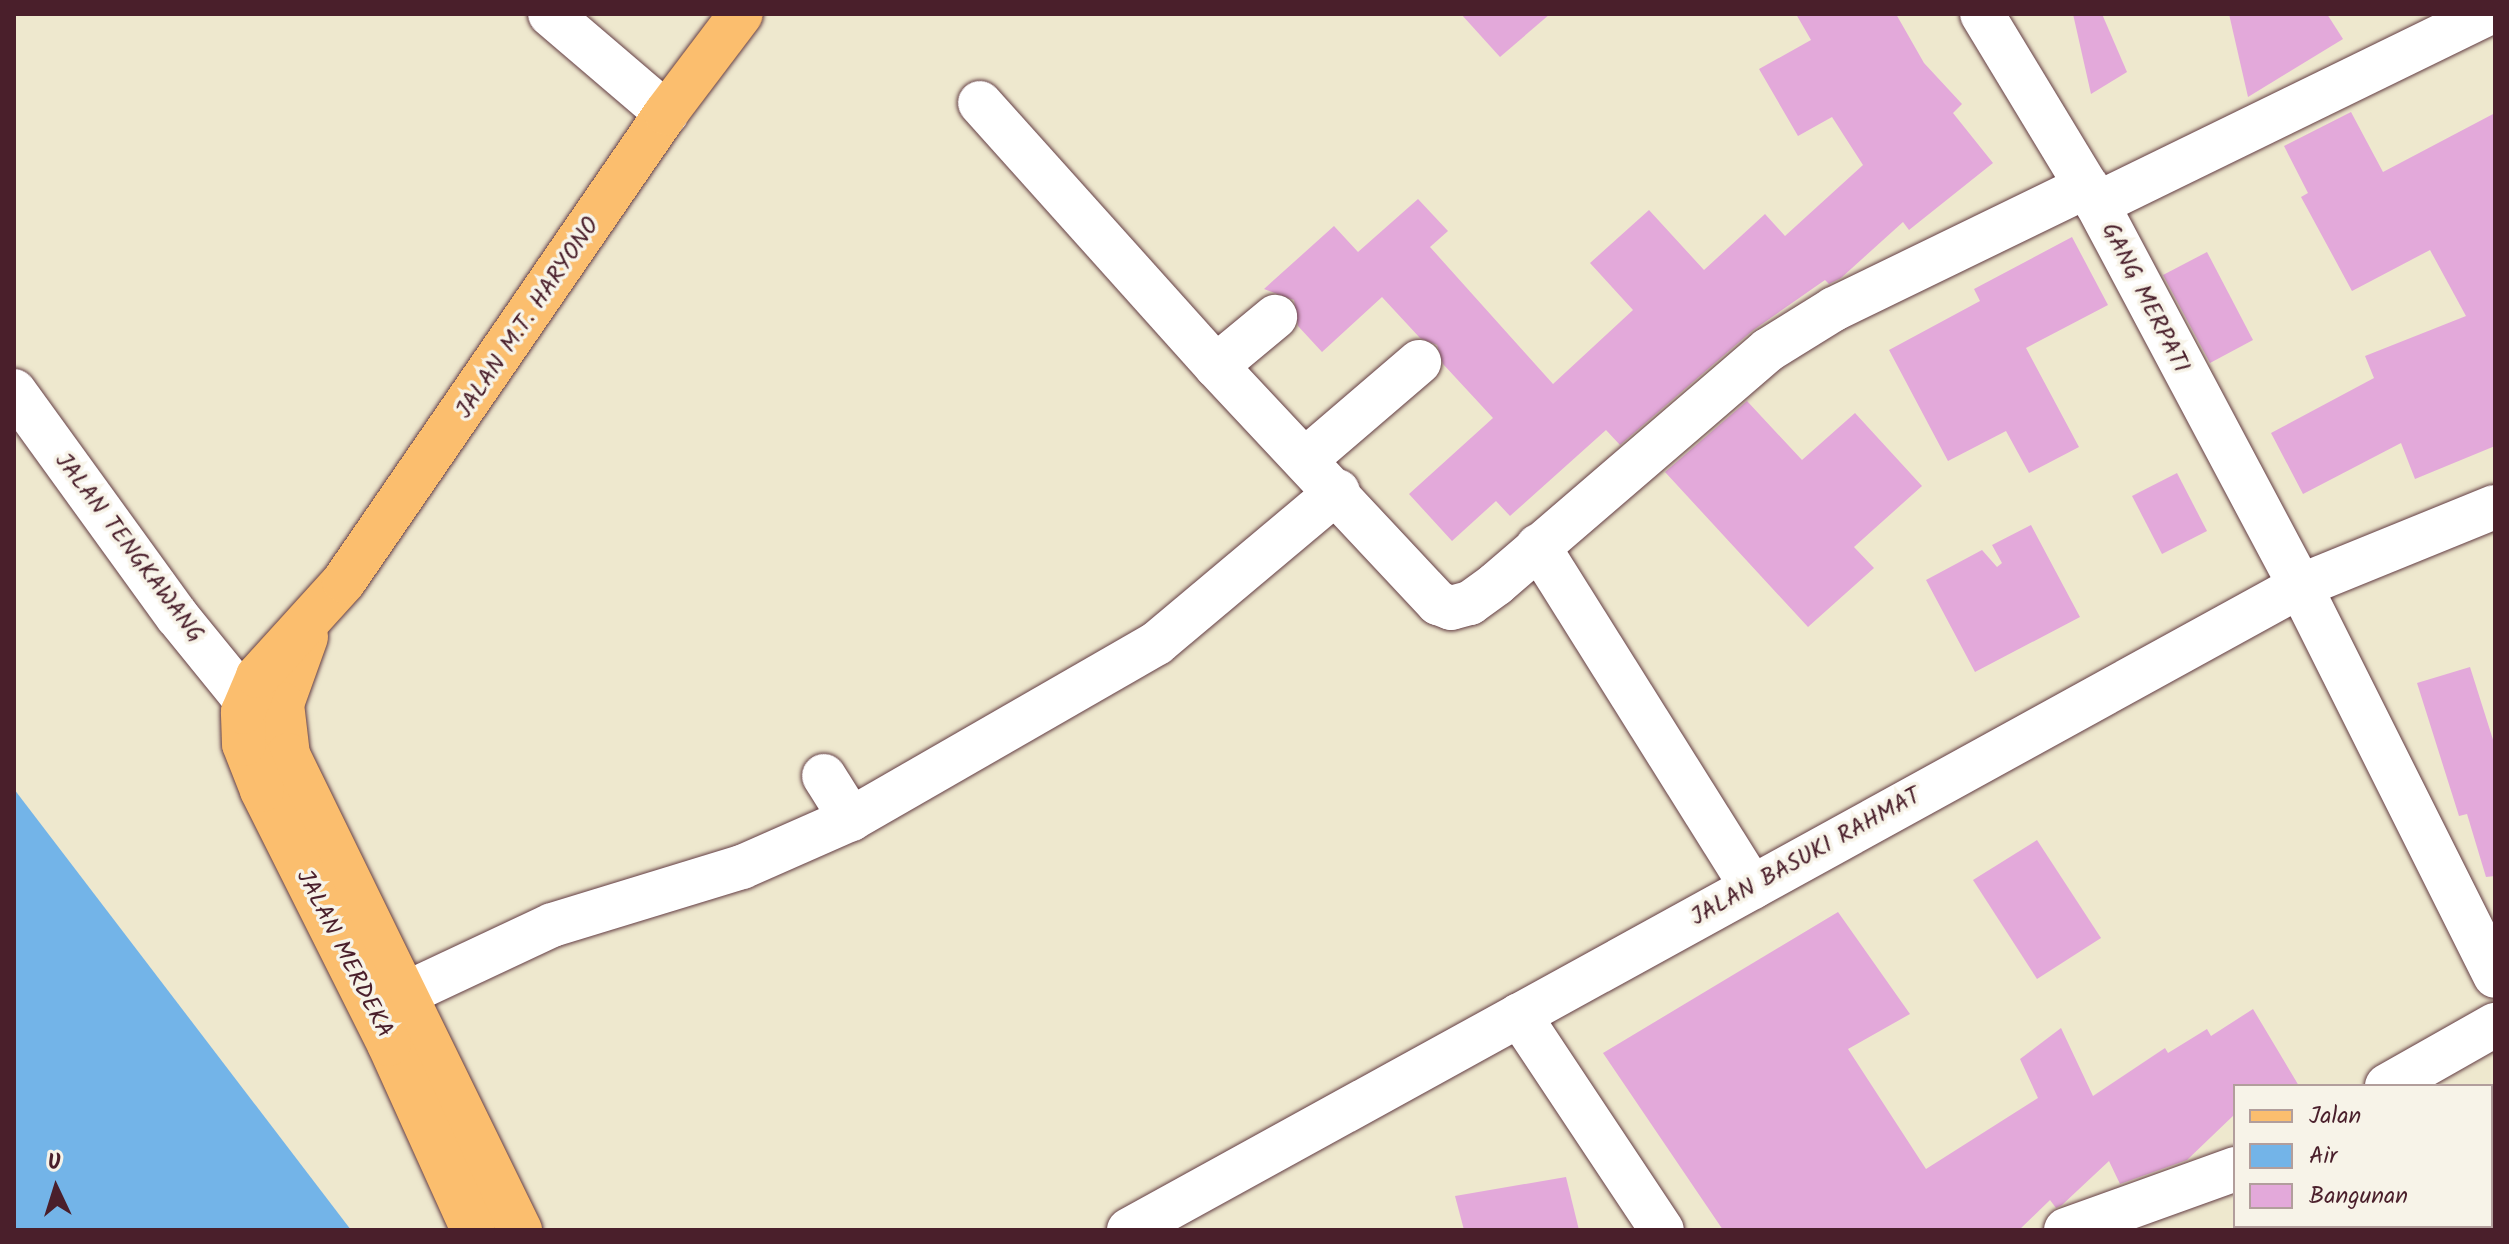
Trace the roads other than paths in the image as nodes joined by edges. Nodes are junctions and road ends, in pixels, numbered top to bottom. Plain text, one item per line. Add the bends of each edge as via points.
1 (550, 14) edge
2 (741, 14) edge
3 (1982, 14) edge
4 (2486, 14) edge
5 (980, 103) dead end
6 (666, 113) junction
7 (2092, 195) junction
8 (1275, 317) dead end
9 (1419, 362) dead end
10 (1216, 366) junction
11 (14, 391) edge
12 (1306, 459) junction
13 (1338, 491) junction
14 (2495, 507) edge
15 (1538, 546) junction
16 (2300, 586) junction
17 (264, 688) junction
18 (824, 776) dead end
19 (851, 819) junction
20 (1752, 887) junction
21 (2495, 976) edge
22 (405, 994) junction
23 (1519, 1015) junction
24 (2495, 1025) edge
25 (2391, 1084) edge
26 (2233, 1170) edge
27 (473, 1230) edge
28 (520, 1230) edge
29 (1129, 1230) edge
30 (1662, 1230) edge
31 (2066, 1230) edge

1 - 6 street
2 - 6 main road, JALAN M.T. HARYONO
3 - 7 street, GANG MERPATI
4 - 7 street
5 - 10 street
6 - 17 main road, JALAN M.T. HARYONO via 453,429
7 - 15 street via 1834,309 1768,350
7 - 16 street, GANG MERPATI
8 - 10 street
9 - 12 street
10 - 12 street
11 - 17 street, JALAN TENGKAWANG via 177,616
12 - 13 street
13 - 15 street via 1444,607 1470,603
13 - 19 street via 1157,643
14 - 16 street, JALAN BASUKI RAHMAT
15 - 20 street
16 - 20 street, JALAN BASUKI RAHMAT
16 - 21 street, GANG MERPATI
17 - 22 main road, JALAN MERDEKA via 282,723 288,755
17 - 27 main road, JALAN MERDEKA via 244,744 256,777 389,1044
18 - 19 street
19 - 22 street via 742,867 552,925
20 - 23 street, JALAN BASUKI RAHMAT
22 - 28 main road, JALAN MERDEKA
23 - 29 street, JALAN BASUKI RAHMAT
23 - 30 street
24 - 25 street
26 - 31 street

